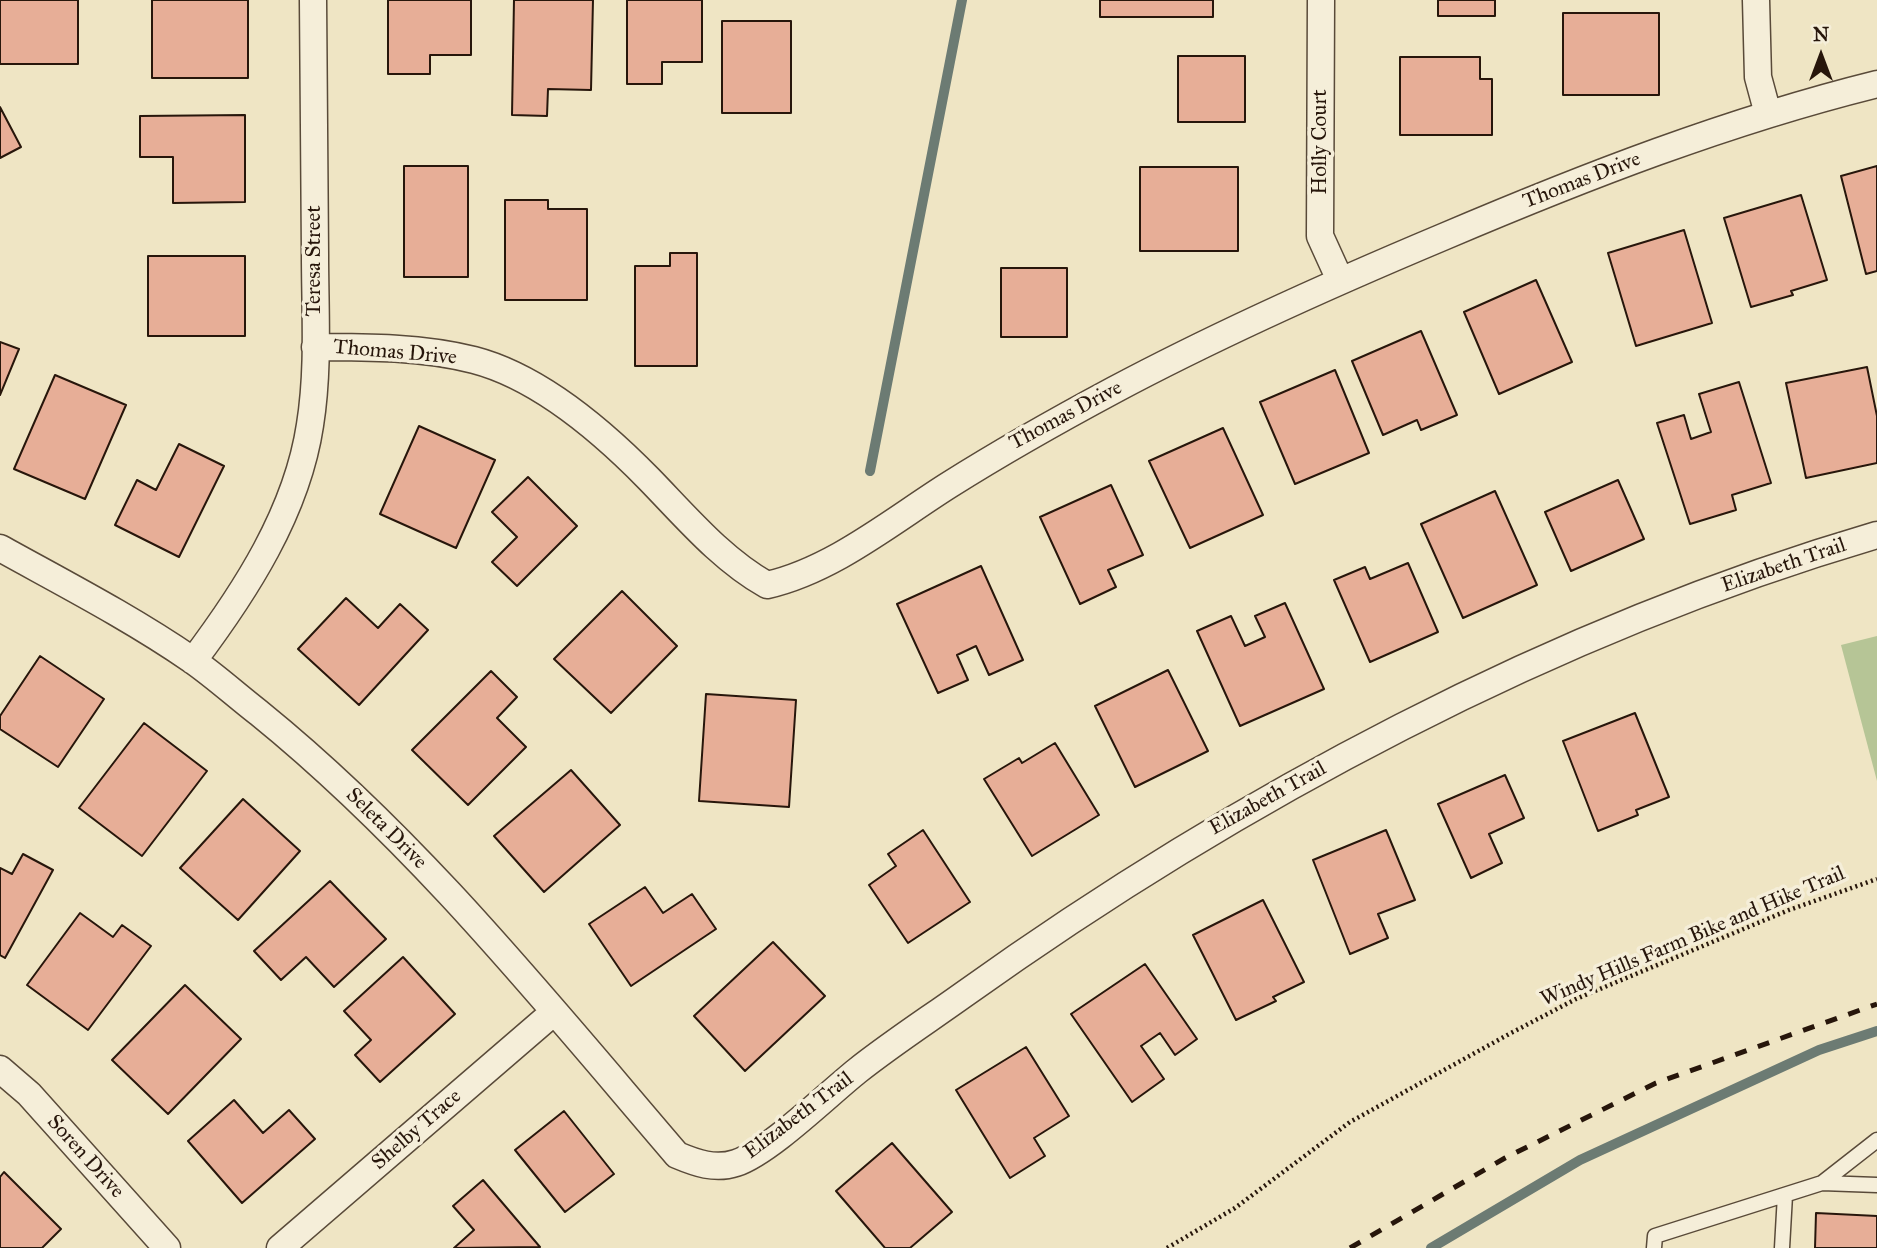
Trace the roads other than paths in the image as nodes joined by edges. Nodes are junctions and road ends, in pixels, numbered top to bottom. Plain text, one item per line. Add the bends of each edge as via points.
1 (313, 0) edge
2 (1321, 0) edge
3 (1756, 0) edge
4 (1877, 84) edge
5 (1768, 114) junction
6 (1340, 280) junction
7 (315, 347) junction
8 (1877, 535) edge
9 (0, 548) edge
10 (193, 661) junction
11 (554, 1012) junction
12 (0, 1069) edge
13 (1877, 1140) edge
14 (718, 1167) joint
15 (1822, 1183) junction
16 (1877, 1185) edge
17 (1785, 1195) junction
18 (167, 1248) edge
19 (279, 1248) edge
20 (1654, 1248) edge
21 (1782, 1248) edge

1 - 7 street, Teresa Street
2 - 6 street, Holly Court via 1320,236
3 - 5 street via 1758,77
4 - 5 street, Thomas Drive
5 - 6 street, Thomas Drive via 1555,189
6 - 7 street, Thomas Drive via 1181,356 1010,446 797,579 767,585 741,570 640,470 568,409 519,377 475,360 422,351
7 - 10 street, Teresa Street via 310,425 290,496 234,606
8 - 14 street, Elizabeth Trail via 1612,631 1311,774 1159,862 860,1069 753,1155
9 - 10 street, Seleta Drive
10 - 11 street, Seleta Drive via 363,804 461,905
11 - 14 street, Seleta Drive via 677,1155
11 - 19 street, Shelby Trace
12 - 18 street, Soren Drive via 29,1094
13 - 15 lane
15 - 16 lane
15 - 17 lane
17 - 20 lane via 1655,1236
17 - 21 lane

